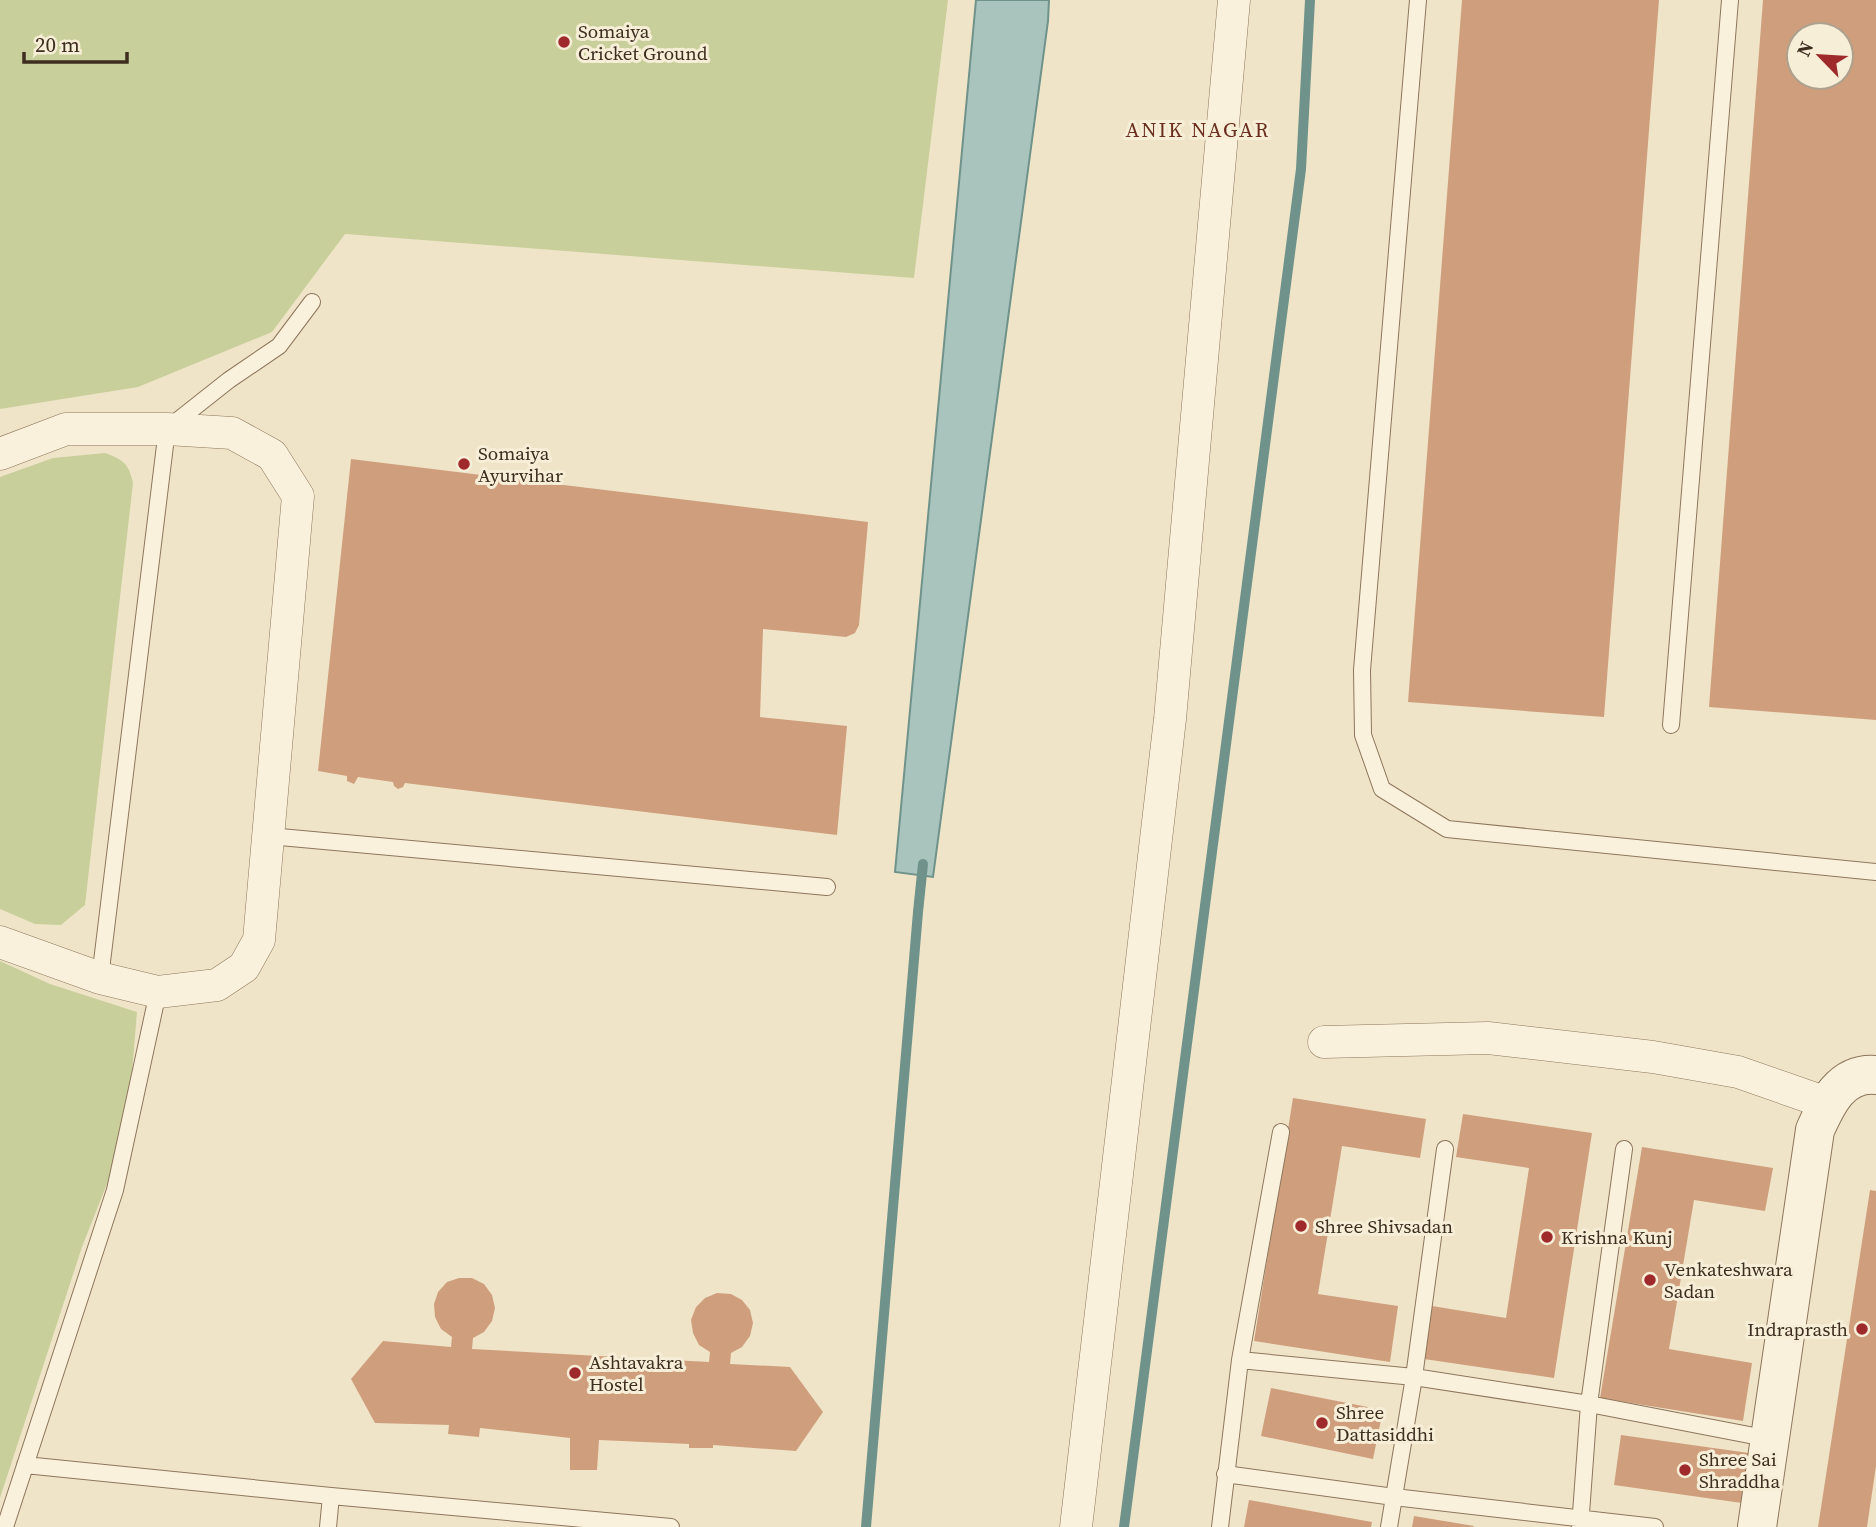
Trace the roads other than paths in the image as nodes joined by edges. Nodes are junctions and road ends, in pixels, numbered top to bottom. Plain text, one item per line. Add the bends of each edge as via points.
1 (1234, 0) edge
2 (1418, 0) edge
3 (1730, 0) edge
4 (312, 302) dead end
5 (167, 429) junction
6 (0, 454) edge
7 (1671, 725) dead end
8 (269, 836) junction
9 (1876, 872) edge
10 (827, 887) dead end
11 (0, 942) edge
12 (100, 978) junction
13 (158, 992) junction
14 (1324, 1042) dead end
15 (1872, 1074) edge
16 (1827, 1103) junction
17 (1281, 1132) dead end
18 (1445, 1149) dead end
19 (1623, 1149) dead end
20 (1240, 1360) junction
21 (1414, 1377) junction
22 (1589, 1404) junction
23 (1770, 1439) junction
24 (25, 1465) junction
25 (1225, 1474) junction
26 (331, 1496) junction
27 (1394, 1497) junction
28 (1581, 1522) edge
29 (5, 1527) edge
30 (328, 1527) edge
31 (670, 1527) edge
32 (1076, 1527) edge
33 (1220, 1527) edge
34 (1388, 1527) edge
35 (1655, 1527) edge
36 (1757, 1527) edge

1 - 32 street via 1170,719
2 - 9 lane via 1362,670 1363,735 1382,789 1447,829
3 - 7 lane
4 - 5 lane via 279,345
5 - 6 street via 66,429
5 - 8 street via 232,433 272,455 298,496
5 - 12 lane
8 - 10 lane
8 - 13 street via 259,940 244,967 217,985
11 - 12 street
12 - 13 street
13 - 24 lane via 115,1191
14 - 16 street via 1488,1038 1653,1057 1738,1072
15 - 16 street via 1842,1085
16 - 23 street via 1815,1130
17 - 20 lane
18 - 21 lane
19 - 22 lane
20 - 21 lane
20 - 25 lane
21 - 22 lane
21 - 27 lane
22 - 23 lane
22 - 28 lane
23 - 36 street
24 - 26 lane
24 - 29 lane
25 - 27 lane
25 - 33 lane
26 - 30 lane
26 - 31 lane
27 - 28 lane
27 - 34 lane
28 - 35 lane

